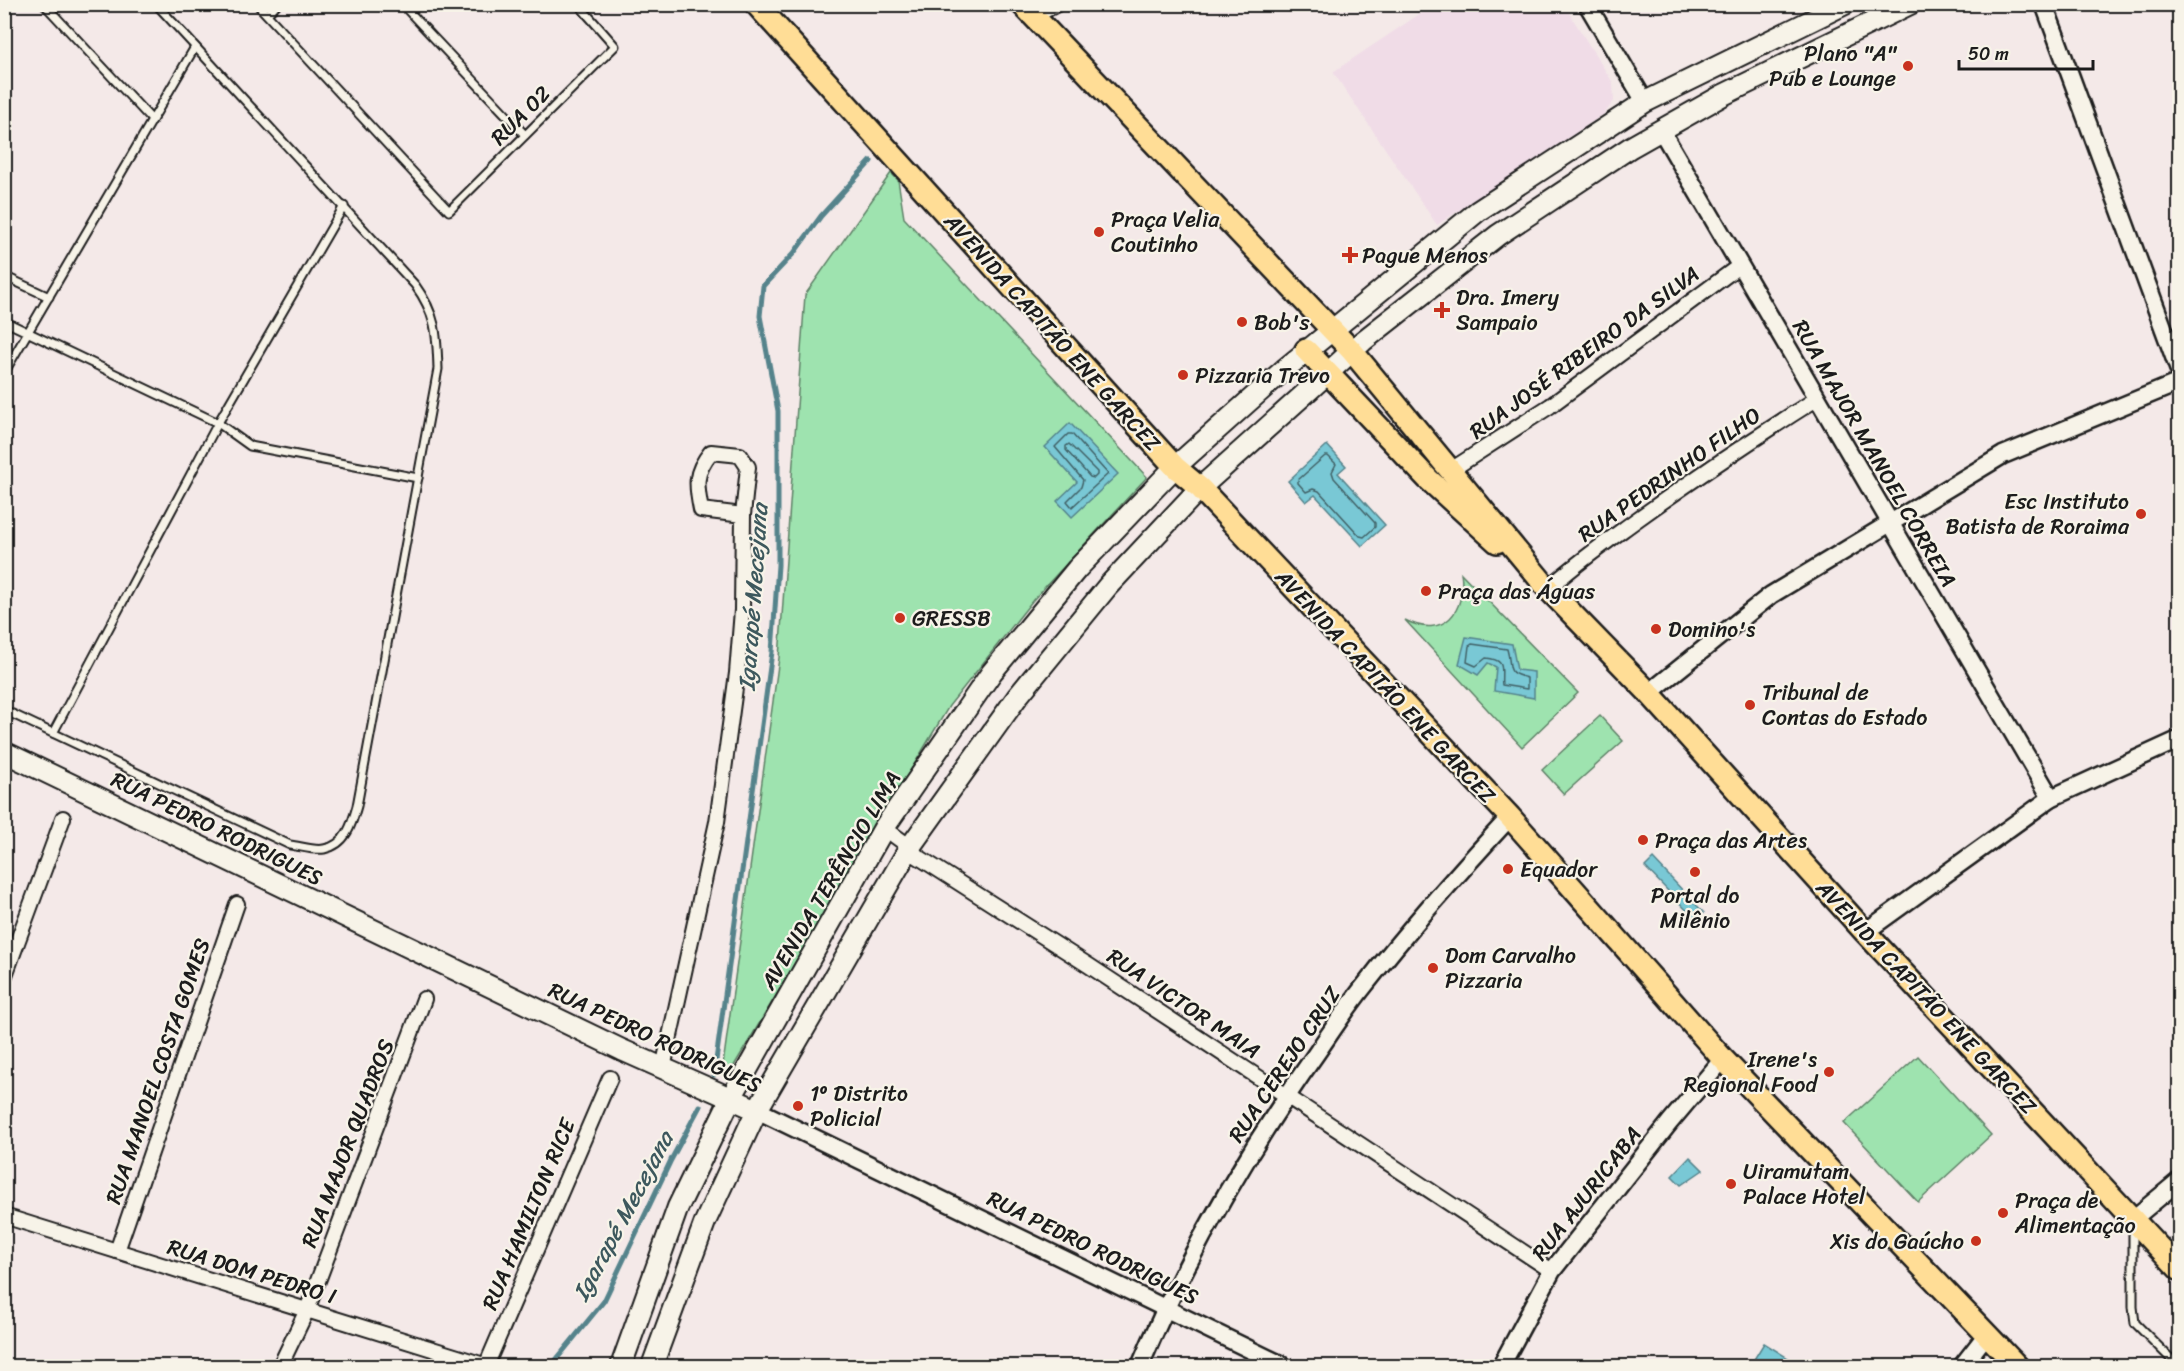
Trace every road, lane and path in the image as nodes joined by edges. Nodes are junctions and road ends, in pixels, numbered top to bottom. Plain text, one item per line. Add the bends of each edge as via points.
1 (44, 4) edge
2 (156, 4) edge
3 (257, 4) edge
4 (277, 4) edge
5 (402, 4) edge
6 (578, 4) edge
7 (756, 4) edge
8 (1057, 4) edge
9 (1587, 4) edge
10 (1845, 4) edge
11 (1910, 4) edge
12 (2044, 4) edge
13 (1028, 10) edge
14 (267, 15) junction
15 (195, 47) junction
16 (1645, 102) junction
17 (152, 120) junction
18 (1660, 130) junction
19 (525, 135) junction
20 (344, 206) junction
21 (1739, 266) junction
22 (4, 276) edge
23 (49, 297) junction
24 (4, 321) edge
25 (1331, 329) junction
26 (28, 332) junction
27 (1306, 350) junction
28 (1352, 351) junction
29 (1328, 373) junction
30 (4, 374) edge
31 (2180, 374) edge
32 (2180, 382) edge
33 (1818, 398) junction
34 (218, 423) junction
35 (1175, 467) junction
36 (1451, 470) junction
37 (418, 478) junction
38 (1200, 488) junction
39 (742, 515) junction
40 (1889, 522) junction
41 (1548, 588) junction
42 (1649, 693) junction
43 (4, 710) edge
44 (53, 733) junction
45 (2180, 739) edge
46 (4, 752) edge
47 (2051, 798) junction
48 (1510, 817) junction
49 (63, 818) dead end
50 (884, 828) junction
51 (910, 847) junction
52 (237, 904) dead end
53 (1865, 932) junction
54 (4, 978) edge
55 (424, 999) dead end
56 (1723, 1059) junction
57 (667, 1070) junction
58 (610, 1078) dead end
59 (728, 1097) junction
60 (1286, 1097) junction
61 (757, 1110) junction
62 (2180, 1180) edge
63 (4, 1215) edge
64 (2133, 1219) junction
65 (117, 1251) junction
66 (2180, 1270) edge
67 (1552, 1271) junction
68 (1164, 1308) junction
69 (307, 1310) junction
70 (1987, 1334) junction
71 (280, 1366) edge
72 (486, 1366) edge
73 (621, 1366) edge
74 (652, 1366) edge
75 (1140, 1366) edge
76 (1284, 1366) edge
77 (1502, 1366) edge
78 (1962, 1366) edge
79 (2017, 1366) edge
80 (2178, 1366) edge

1 - 17 lane
2 - 15 lane
3 - 14 lane
4 - 14 lane
5 - 19 lane
6 - 19 lane, RUA 02 via 615,45
7 - 35 main road, AVENIDA CAPITÃO ENE GARCEZ
8 - 13 street
9 - 16 street
10 - 16 main road, AVENIDA TERÊNCIO LIMA
11 - 18 main road via 1734,89
12 - 31 street
13 - 25 main road, AVENIDA CAPITÃO ENE GARCEZ
14 - 19 lane, RUA 02 via 449,211
15 - 17 lane
15 - 20 lane
16 - 25 main road, AVENIDA TERÊNCIO LIMA via 1478,211
17 - 23 lane
18 - 21 street, RUA MAJOR MANOEL CORREIA
18 - 28 main road via 1498,235
20 - 34 lane
20 - 37 lane via 415,285 433,318 438,369
21 - 33 street, RUA MAJOR MANOEL CORREIA
21 - 36 street, RUA JOSÉ RIBEIRO DA SILVA via 1550,406
22 - 23 lane
23 - 26 lane
24 - 26 lane
25 - 27 main road, AVENIDA TERÊNCIO LIMA
25 - 28 main road, AVENIDA CAPITÃO ENE GARCEZ
26 - 30 lane
26 - 34 lane
27 - 29 main road
27 - 35 main road, AVENIDA TERÊNCIO LIMA
28 - 29 main road
28 - 36 main road, AVENIDA CAPITÃO ENE GARCEZ
29 - 38 main road
29 - 41 main road via 1428,479
32 - 40 street via 2002,455
33 - 40 street, RUA MAJOR MANOEL CORREIA
33 - 41 street, RUA PEDRINHO FILHO via 1660,503
34 - 37 lane via 250,446
34 - 44 lane
35 - 38 main road, AVENIDA CAPITÃO ENE GARCEZ
35 - 50 main road, AVENIDA TERÊNCIO LIMA via 1077,568 992,672
36 - 41 main road, AVENIDA CAPITÃO ENE GARCEZ
37 - 44 lane via 357,806 351,828 342,840 324,849 290,844
38 - 48 main road, AVENIDA CAPITÃO ENE GARCEZ
38 - 51 main road via 1108,586 1026,687
39 - 39 street via 748,467 740,455 711,452 700,465 698,476 696,488 701,510
39 - 57 street via 742,610 737,673 717,822
40 - 42 street via 1771,595
40 - 47 street, RUA MAJOR MANOEL CORREIA
41 - 42 main road, AVENIDA CAPITÃO ENE GARCEZ
42 - 53 main road, AVENIDA CAPITÃO ENE GARCEZ
43 - 44 lane
45 - 47 street
46 - 57 main road, RUA PEDRO RODRIGUES
47 - 53 street
48 - 56 main road, AVENIDA CAPITÃO ENE GARCEZ
48 - 60 street, RUA CEREJO CRUZ via 1364,986
49 - 54 street
50 - 51 street, RUA VICTOR MAIA
50 - 59 main road, AVENIDA TERÊNCIO LIMA
51 - 60 street, RUA VICTOR MAIA via 917,856
51 - 61 main road
52 - 65 street, RUA MANOEL COSTA GOMES
53 - 64 main road, AVENIDA CAPITÃO ENE GARCEZ
55 - 69 street, RUA MAJOR QUADROS
56 - 67 street, RUA AJURICABA
56 - 70 main road, AVENIDA CAPITÃO ENE GARCEZ
57 - 59 main road, RUA PEDRO RODRIGUES
58 - 72 street, RUA HAMILTON RICE
59 - 61 main road, RUA PEDRO RODRIGUES
59 - 73 main road, AVENIDA TERÊNCIO LIMA via 678,1207
60 - 67 street, RUA VICTOR MAIA
60 - 68 street, RUA CEREJO CRUZ via 1222,1199
61 - 68 street, RUA PEDRO RODRIGUES
61 - 74 main road via 705,1222
62 - 64 street
63 - 65 street, RUA DOM PEDRO I
64 - 66 main road, AVENIDA CAPITÃO ENE GARCEZ
64 - 80 lane via 2135,1323
65 - 69 street, RUA DOM PEDRO I
67 - 77 street, RUA AJURICABA
68 - 75 street, RUA CEREJO CRUZ
68 - 76 street, RUA PEDRO RODRIGUES
69 - 71 street, RUA MAJOR QUADROS
69 - 72 street, RUA DOM PEDRO I
70 - 78 street
70 - 79 main road, AVENIDA CAPITÃO ENE GARCEZ

